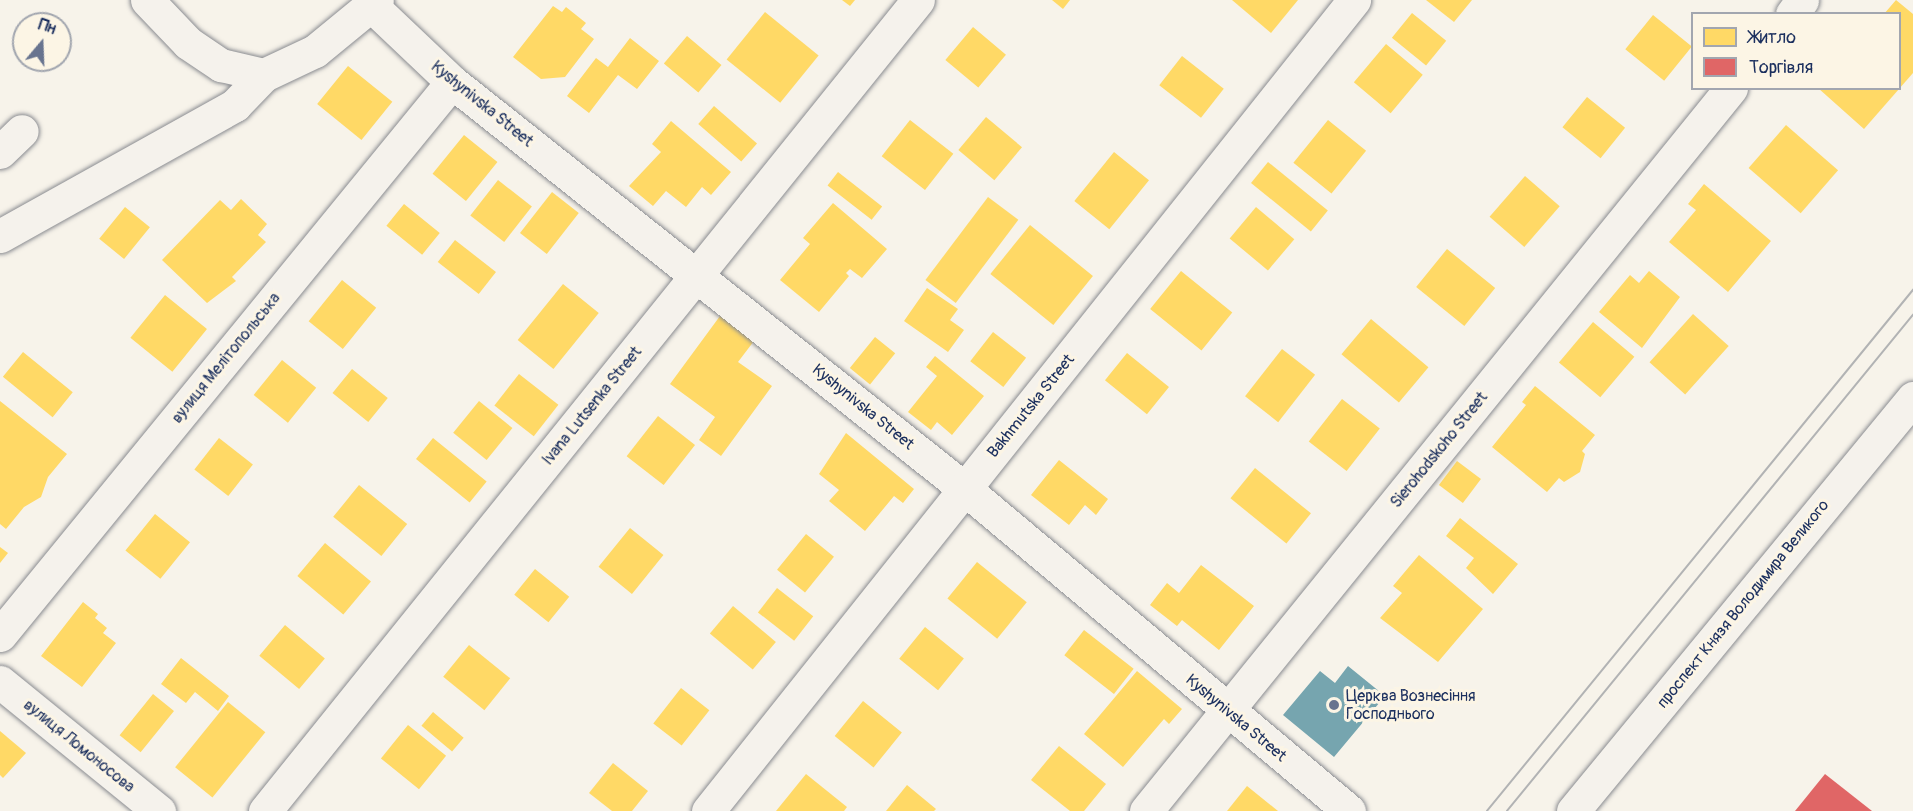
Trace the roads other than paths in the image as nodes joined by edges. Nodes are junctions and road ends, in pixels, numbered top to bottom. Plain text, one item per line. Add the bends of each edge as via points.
1 (147, 0) edge
2 (918, 0) edge
3 (1354, 0) edge
4 (375, 3) edge
5 (264, 75) junction
6 (452, 82) junction
7 (1729, 90) edge
8 (0, 236) edge
9 (698, 275) junction
10 (1913, 398) edge
11 (965, 489) junction
12 (0, 635) edge
13 (0, 682) edge
14 (1227, 712) junction
15 (159, 811) edge
16 (265, 811) edge
17 (708, 811) edge
18 (1146, 811) edge
19 (1349, 811) edge
20 (1573, 811) edge

1 - 5 street via 188,43 221,65
2 - 9 street, Ivana Lutsenka Street
3 - 11 street, Bakhmutska Street
4 - 5 street via 315,51
4 - 6 street, Kyshynivska Street
5 - 8 street via 235,105
6 - 9 street, Kyshynivska Street
6 - 12 street, вулиця Мелітопольська
7 - 14 street, Sierohodskoho Street
9 - 11 street, Kyshynivska Street
9 - 16 street, Ivana Lutsenka Street
10 - 20 street, проспект Князя Володимира Великого
11 - 14 street, Kyshynivska Street
11 - 17 street, Bakhmutska Street
13 - 15 street, вулиця Ломоносова
14 - 18 street, Sierohodskoho Street
14 - 19 street, Kyshynivska Street

